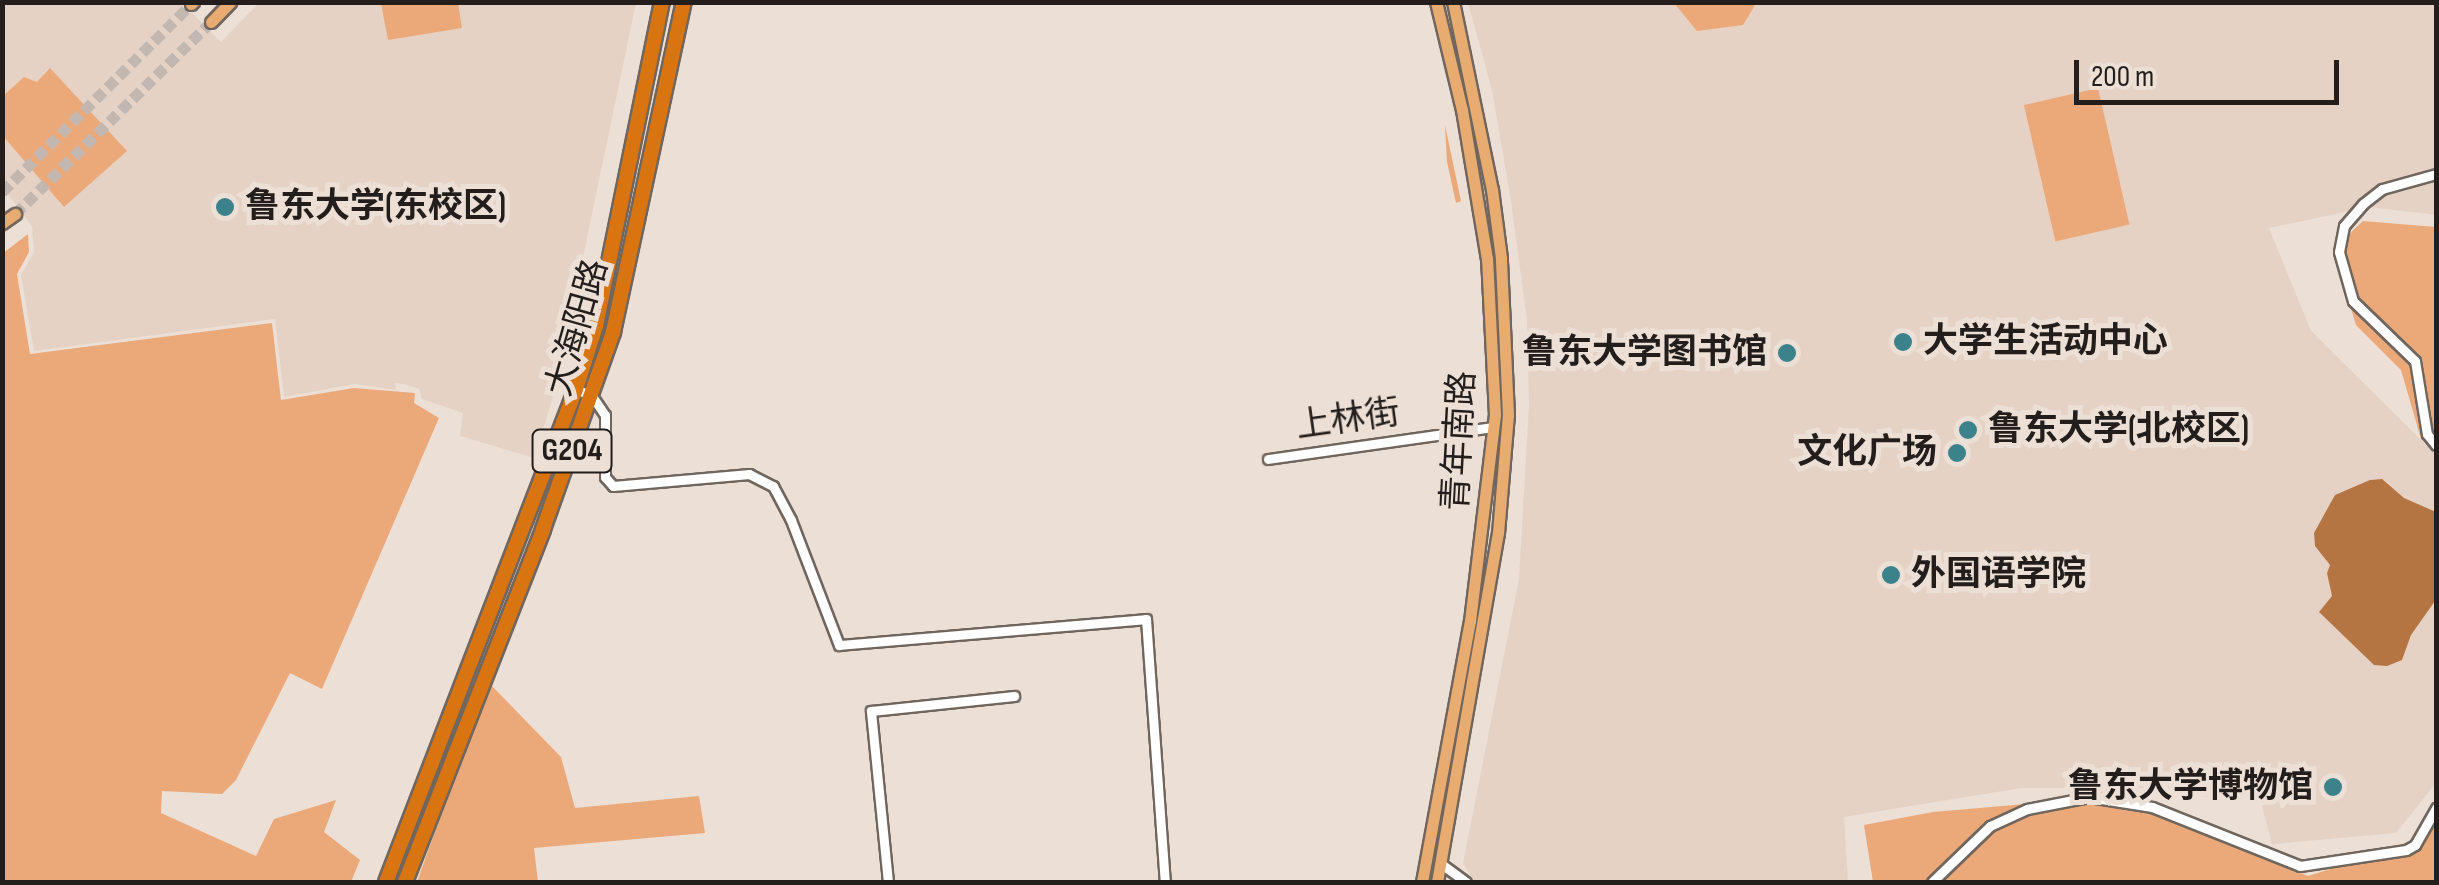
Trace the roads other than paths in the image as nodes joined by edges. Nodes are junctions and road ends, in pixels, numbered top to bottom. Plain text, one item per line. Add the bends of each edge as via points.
1 (230, 2) edge
2 (662, 2) edge
3 (684, 2) edge
4 (1436, 2) edge
5 (1453, 2) edge
6 (211, 22) tunnel mouth
7 (2436, 174) edge
8 (15, 214) tunnel mouth
9 (2, 224) edge
10 (576, 389) junction
11 (592, 396) junction
12 (1494, 427) junction
13 (2436, 445) edge
14 (1268, 459) dead end
15 (1014, 696) dead end
16 (2436, 808) edge
17 (1440, 863) junction
18 (386, 882) edge
19 (405, 882) edge
20 (888, 882) edge
21 (1166, 882) edge
22 (1422, 882) edge
23 (1437, 882) edge
24 (1466, 882) edge
25 (1932, 882) edge

1 - 6 main road
2 - 10 highway, 大海阳路 / G204 via 596,326
3 - 11 highway, 大海阳路 / G204 via 616,316
4 - 12 main road, 青年南路 via 1487,259
5 - 17 main road, 青年南路 via 1478,106 1501,258 1508,427 1498,534
7 - 13 street via 2382,189 2363,204 2344,226 2339,252 2354,302 2415,361 2427,434
8 - 9 main road
10 - 11 street
10 - 18 highway, 大海阳路 / G204
11 - 19 highway, 大海阳路 / G204
11 - 21 street via 605,416 604,477 613,486 750,474 772,486 839,645 1146,619
12 - 14 street, 上林街
12 - 22 main road, 青年南路 via 1470,621
15 - 20 street via 872,711
16 - 25 street via 2406,850 2300,866 2152,807 2089,796 2027,809 1990,826
17 - 23 main road, 青年南路
17 - 24 street

